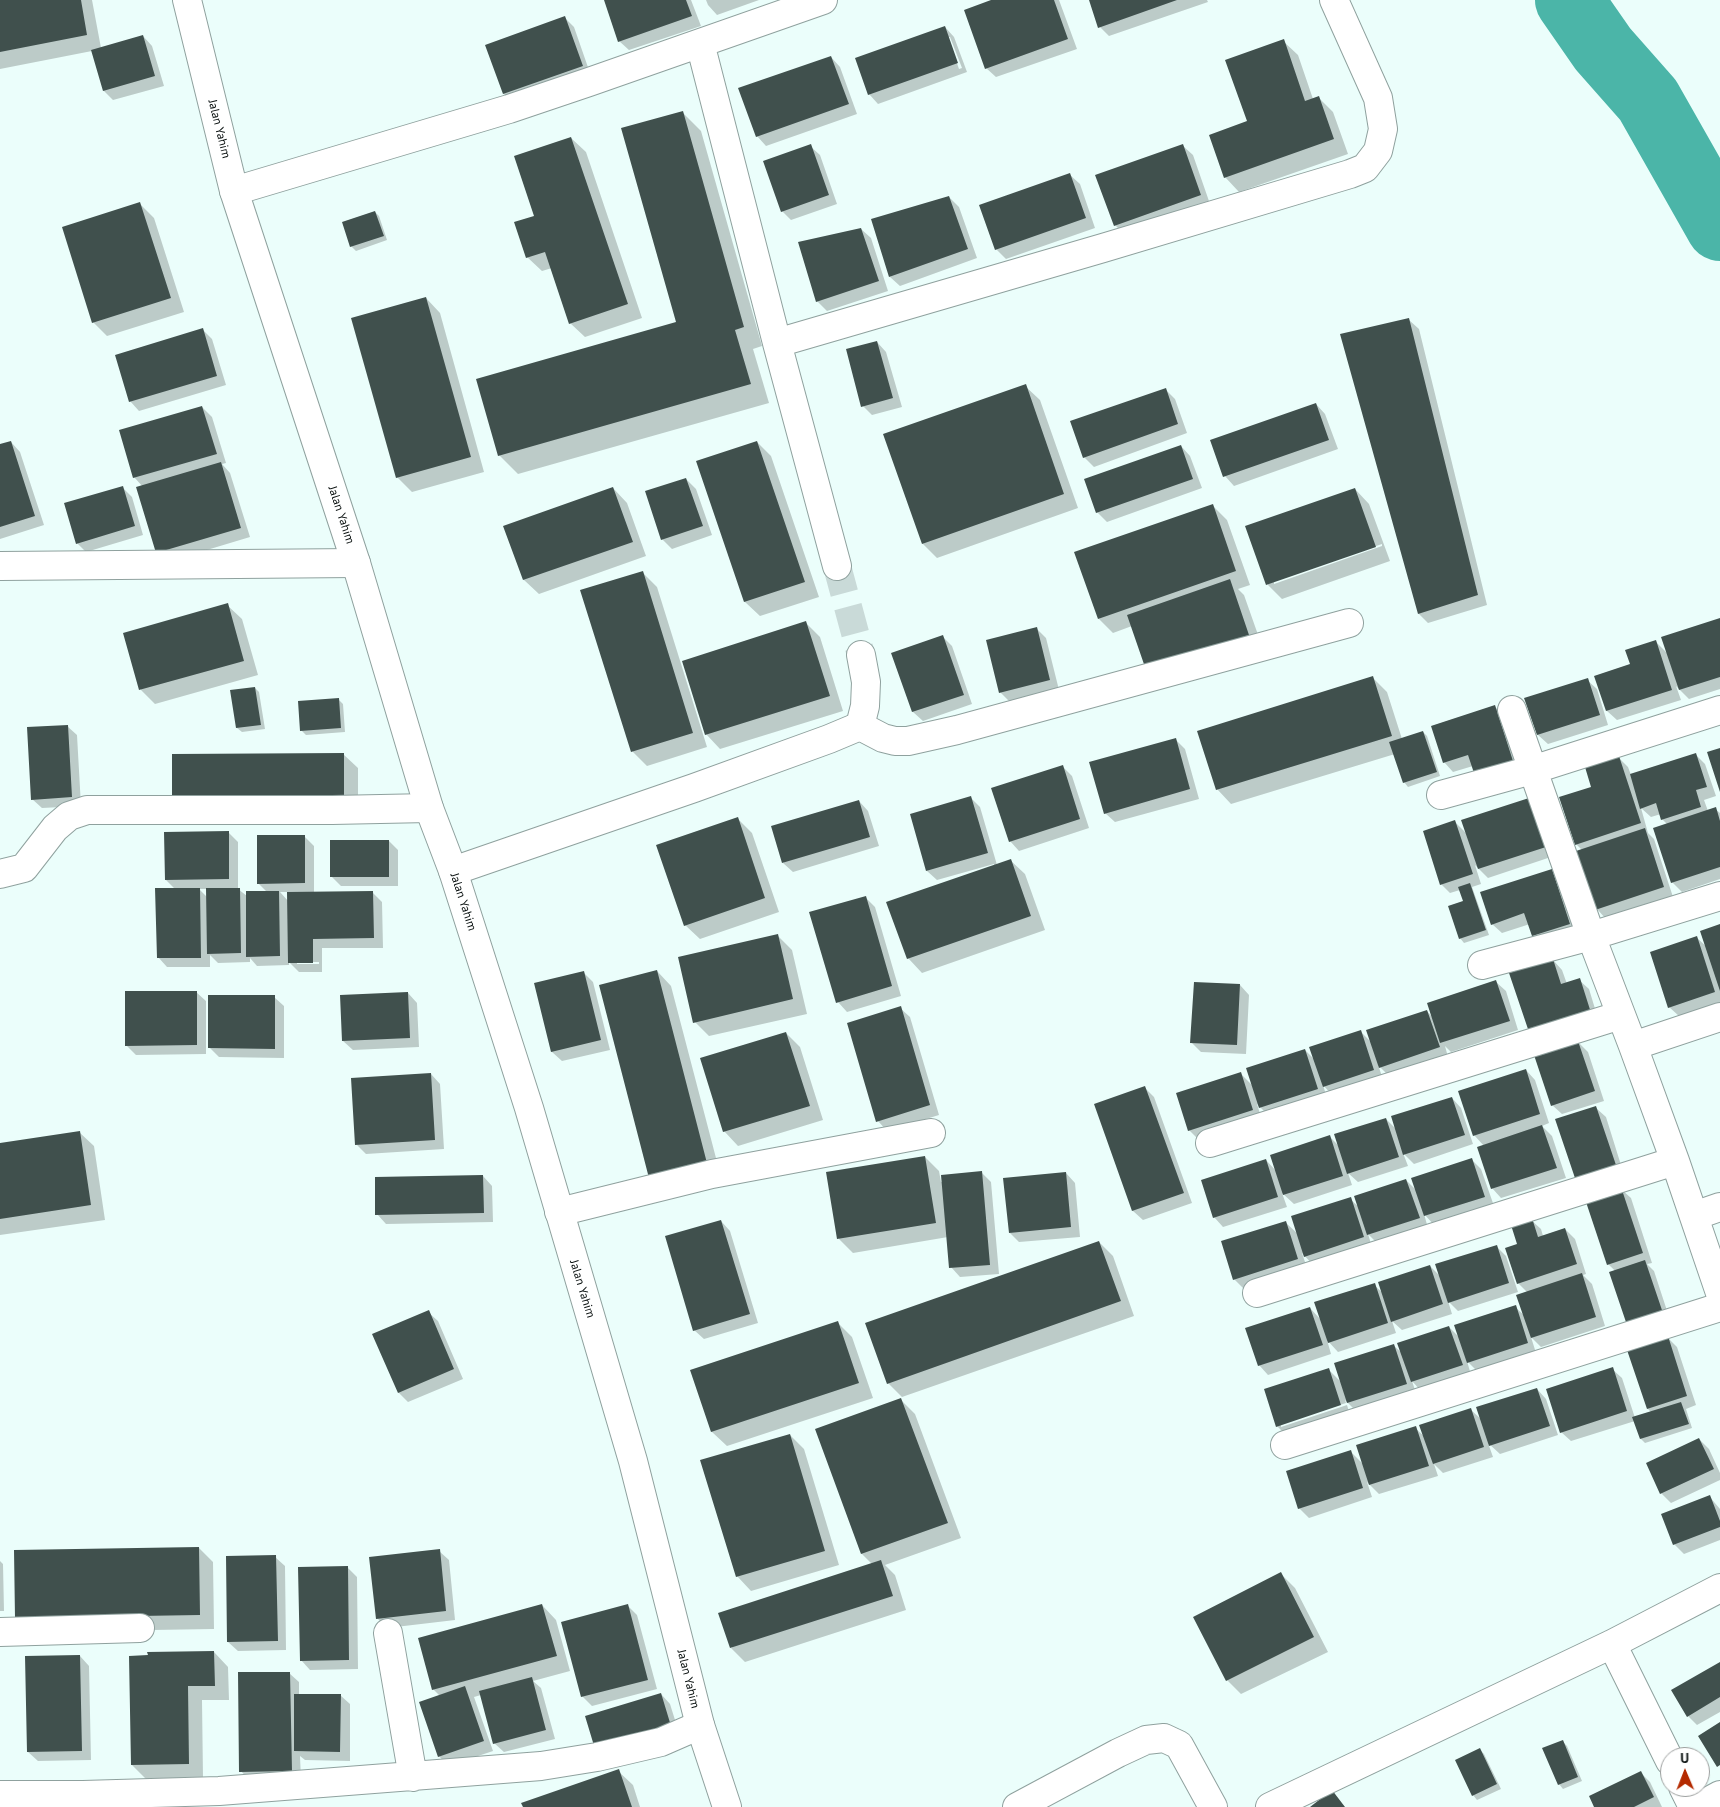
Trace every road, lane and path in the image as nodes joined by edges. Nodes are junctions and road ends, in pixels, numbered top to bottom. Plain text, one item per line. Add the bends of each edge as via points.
1 (187, 0) edge
2 (823, 0) edge
3 (1334, 0) edge
4 (700, 43) junction
5 (234, 191) junction
6 (777, 343) junction
7 (356, 563) junction
8 (0, 566) edge
9 (838, 566) tunnel mouth
10 (1349, 623) dead end
11 (862, 655) tunnel mouth
12 (1512, 710) dead end
13 (1720, 710) edge
14 (860, 726) junction
15 (1532, 770) junction
16 (1441, 795) dead end
17 (429, 808) junction
18 (453, 871) junction
19 (0, 874) edge
20 (1720, 896) edge
21 (1591, 936) junction
22 (1482, 965) dead end
23 (1621, 1015) junction
24 (1720, 1017) edge
25 (1633, 1046) junction
26 (931, 1133) dead end
27 (1210, 1142) dead end
28 (1675, 1161) junction
29 (1720, 1207) edge
30 (559, 1212) junction
31 (1694, 1216) junction
32 (1257, 1293) dead end
33 (1720, 1293) edge
34 (1720, 1307) edge
35 (1285, 1445) dead end
36 (1720, 1588) edge
37 (140, 1628) dead end
38 (0, 1632) edge
39 (388, 1633) dead end
40 (1612, 1644) junction
41 (700, 1725) junction
42 (1663, 1747) edge
43 (412, 1776) junction
44 (0, 1795) edge
45 (1720, 1796) edge
46 (727, 1807) edge
47 (1018, 1807) edge
48 (1213, 1807) edge
49 (1270, 1807) edge
50 (1698, 1807) edge

1 - 5 street, Jalan Yahim
2 - 4 street
3 - 6 street via 1378,98 1383,129 1378,151 1365,168
4 - 5 street via 509,108
4 - 6 street
5 - 7 street, Jalan Yahim
6 - 9 street
7 - 8 street
7 - 17 street, Jalan Yahim
10 - 14 street via 908,741 884,738
11 - 14 street via 866,682
12 - 15 street
13 - 15 street
14 - 18 street via 694,788
15 - 16 street
15 - 21 street
17 - 18 street, Jalan Yahim
17 - 19 street via 87,810 69,816 55,828 24,868
18 - 30 street, Jalan Yahim
20 - 21 street
21 - 22 street
21 - 23 street
23 - 25 street
23 - 27 street
24 - 25 street
25 - 28 street
26 - 30 street via 712,1174
28 - 31 street
28 - 32 street
29 - 31 street
30 - 41 street, Jalan Yahim via 633,1461
31 - 33 street
34 - 35 street
36 - 40 street
37 - 38 street
39 - 43 street
40 - 42 street
40 - 49 street
41 - 43 street via 661,1742 597,1757 541,1766
41 - 46 street, Jalan Yahim
43 - 44 street via 219,1791
45 - 50 street
47 - 48 street via 1118,1753 1146,1740 1164,1738 1179,1745

